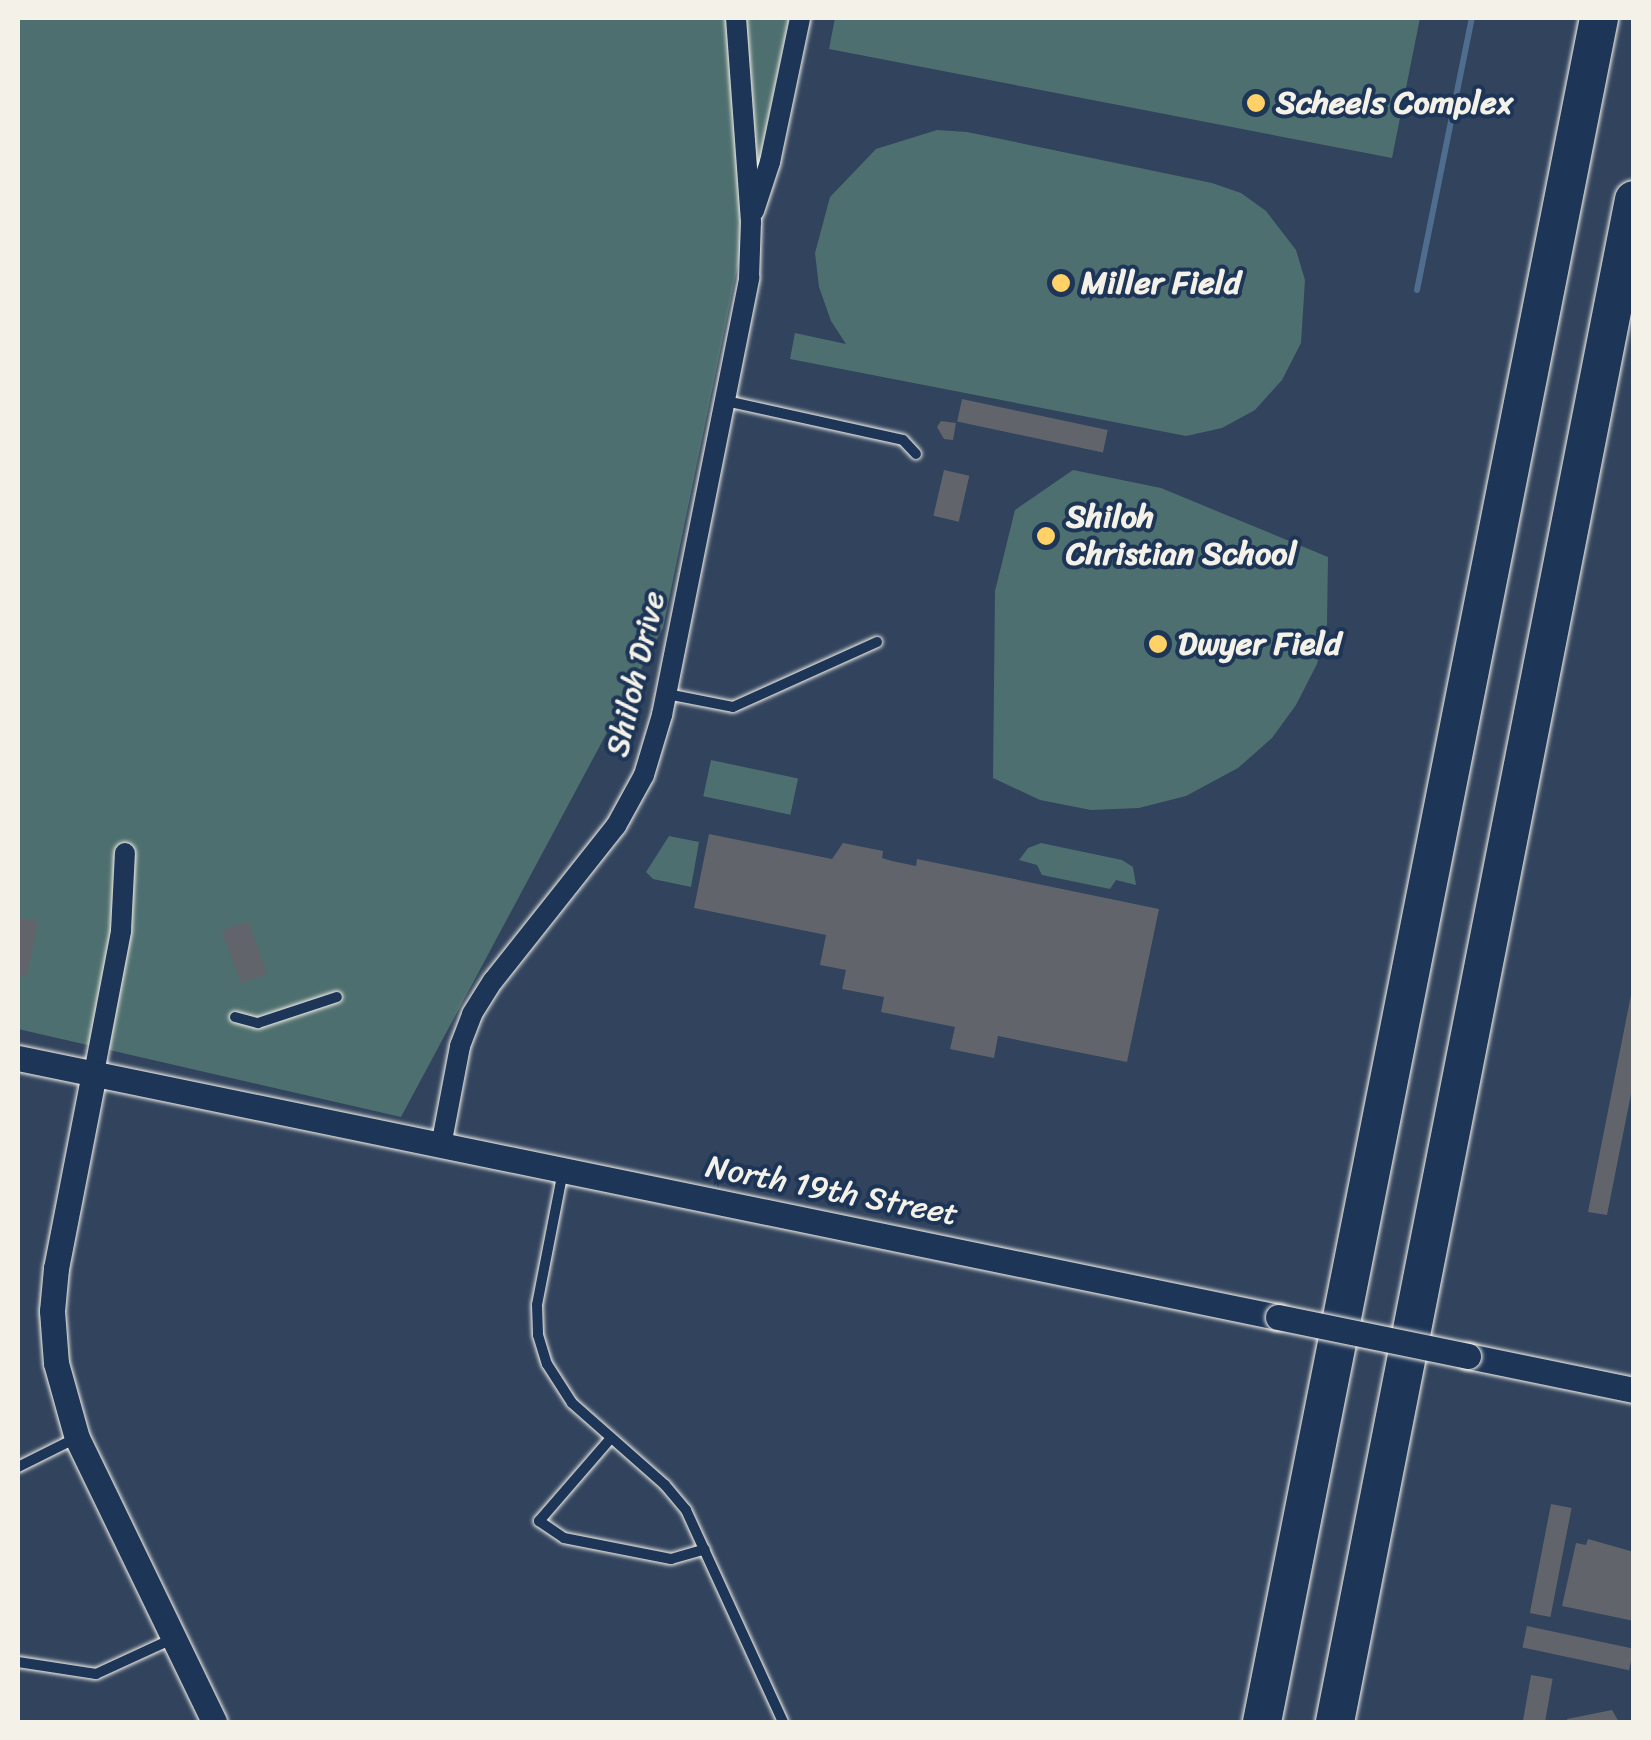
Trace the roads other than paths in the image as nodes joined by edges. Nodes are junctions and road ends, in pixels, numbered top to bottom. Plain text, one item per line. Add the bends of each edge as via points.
1 (736, 18) edge
2 (800, 18) edge
3 (1599, 18) edge
4 (1634, 200) edge
5 (750, 222) junction
6 (726, 401) junction
7 (916, 454) dead end
8 (877, 642) dead end
9 (666, 694) junction
10 (125, 854) dead end
11 (337, 997) dead end
12 (235, 1018) dead end
13 (18, 1058) edge
14 (94, 1073) junction
15 (441, 1146) junction
16 (563, 1171) junction
17 (1634, 1390) edge
18 (77, 1438) junction
19 (611, 1438) junction
20 (18, 1468) edge
21 (704, 1549) junction
22 (173, 1638) junction
23 (18, 1662) edge
24 (214, 1722) edge
25 (783, 1722) edge
26 (1262, 1722) edge
27 (1335, 1722) edge

1 - 5 street, Shiloh Drive
2 - 5 street, Shiloh Drive via 770,162
3 - 26 highway
4 - 27 highway
5 - 6 street, Shiloh Drive via 749,278
6 - 7 lane via 903,440
6 - 9 street, Shiloh Drive
8 - 9 lane via 733,706
9 - 15 street, Shiloh Drive via 631,802 472,1014
10 - 14 street via 122,932
11 - 12 lane via 258,1023
13 - 14 street, North 19th Street
14 - 15 street, North 19th Street
14 - 18 street via 52,1312 56,1363
15 - 16 street, North 19th Street
16 - 17 street, North 19th Street, bridge
16 - 19 lane via 538,1336 562,1390
18 - 20 lane
18 - 22 street
19 - 21 lane via 676,1497
19 - 21 lane via 539,1521 564,1538 670,1559
21 - 25 lane
22 - 23 lane via 96,1674
22 - 24 street

